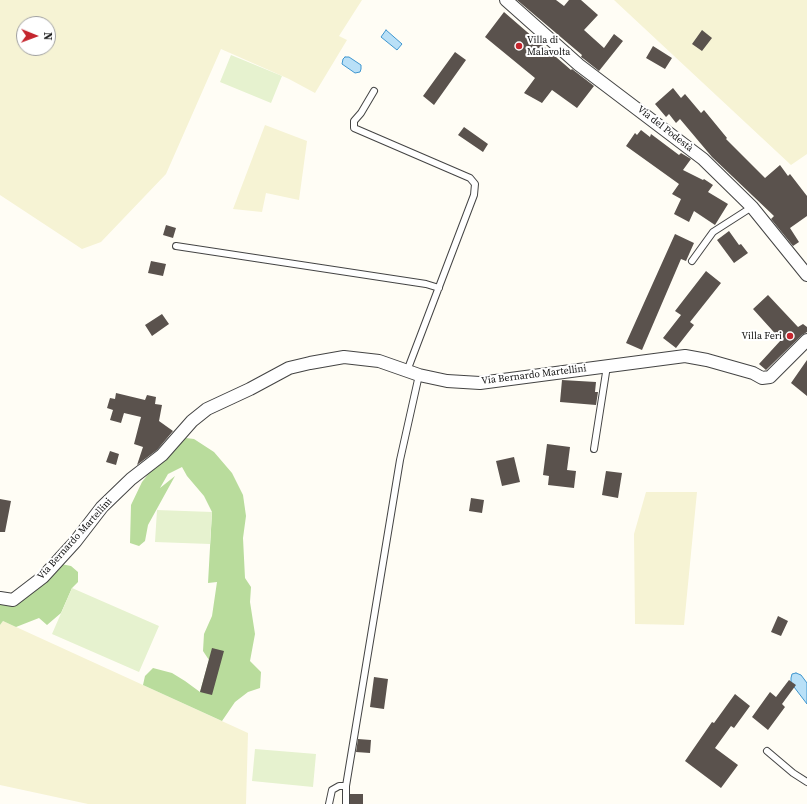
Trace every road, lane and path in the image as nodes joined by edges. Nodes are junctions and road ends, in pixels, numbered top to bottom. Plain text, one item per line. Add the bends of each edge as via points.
1 (506, 0) edge
2 (374, 91) dead end
3 (752, 207) junction
4 (176, 246) dead end
5 (692, 261) dead end
6 (807, 275) edge
7 (439, 288) junction
8 (807, 340) edge
9 (607, 366) junction
10 (407, 371) junction
11 (420, 375) junction
12 (594, 449) dead end
13 (0, 598) edge
14 (766, 751) dead end
15 (807, 782) edge
16 (346, 786) junction
17 (329, 804) edge
18 (346, 804) edge

1 - 3 street, Via del Podestà via 578,65 703,158
2 - 7 lane via 354,121 354,128 470,178 475,184 474,195
3 - 5 lane via 713,232
3 - 6 street, Via del Podestà
4 - 7 lane
7 - 10 lane
8 - 9 street, Via Bernardo Martellini via 770,377 762,378 753,373 685,356
9 - 11 street, Via Bernardo Martellini via 480,383 447,381
9 - 12 lane
10 - 11 street, Via Bernardo Martellini
10 - 13 street, Via Bernardo Martellini via 379,361 344,357 310,363 289,368 207,409 192,420 162,454 102,507 43,577 13,600
11 - 16 lane via 400,460
14 - 15 lane
16 - 17 lane via 332,790
16 - 18 lane

